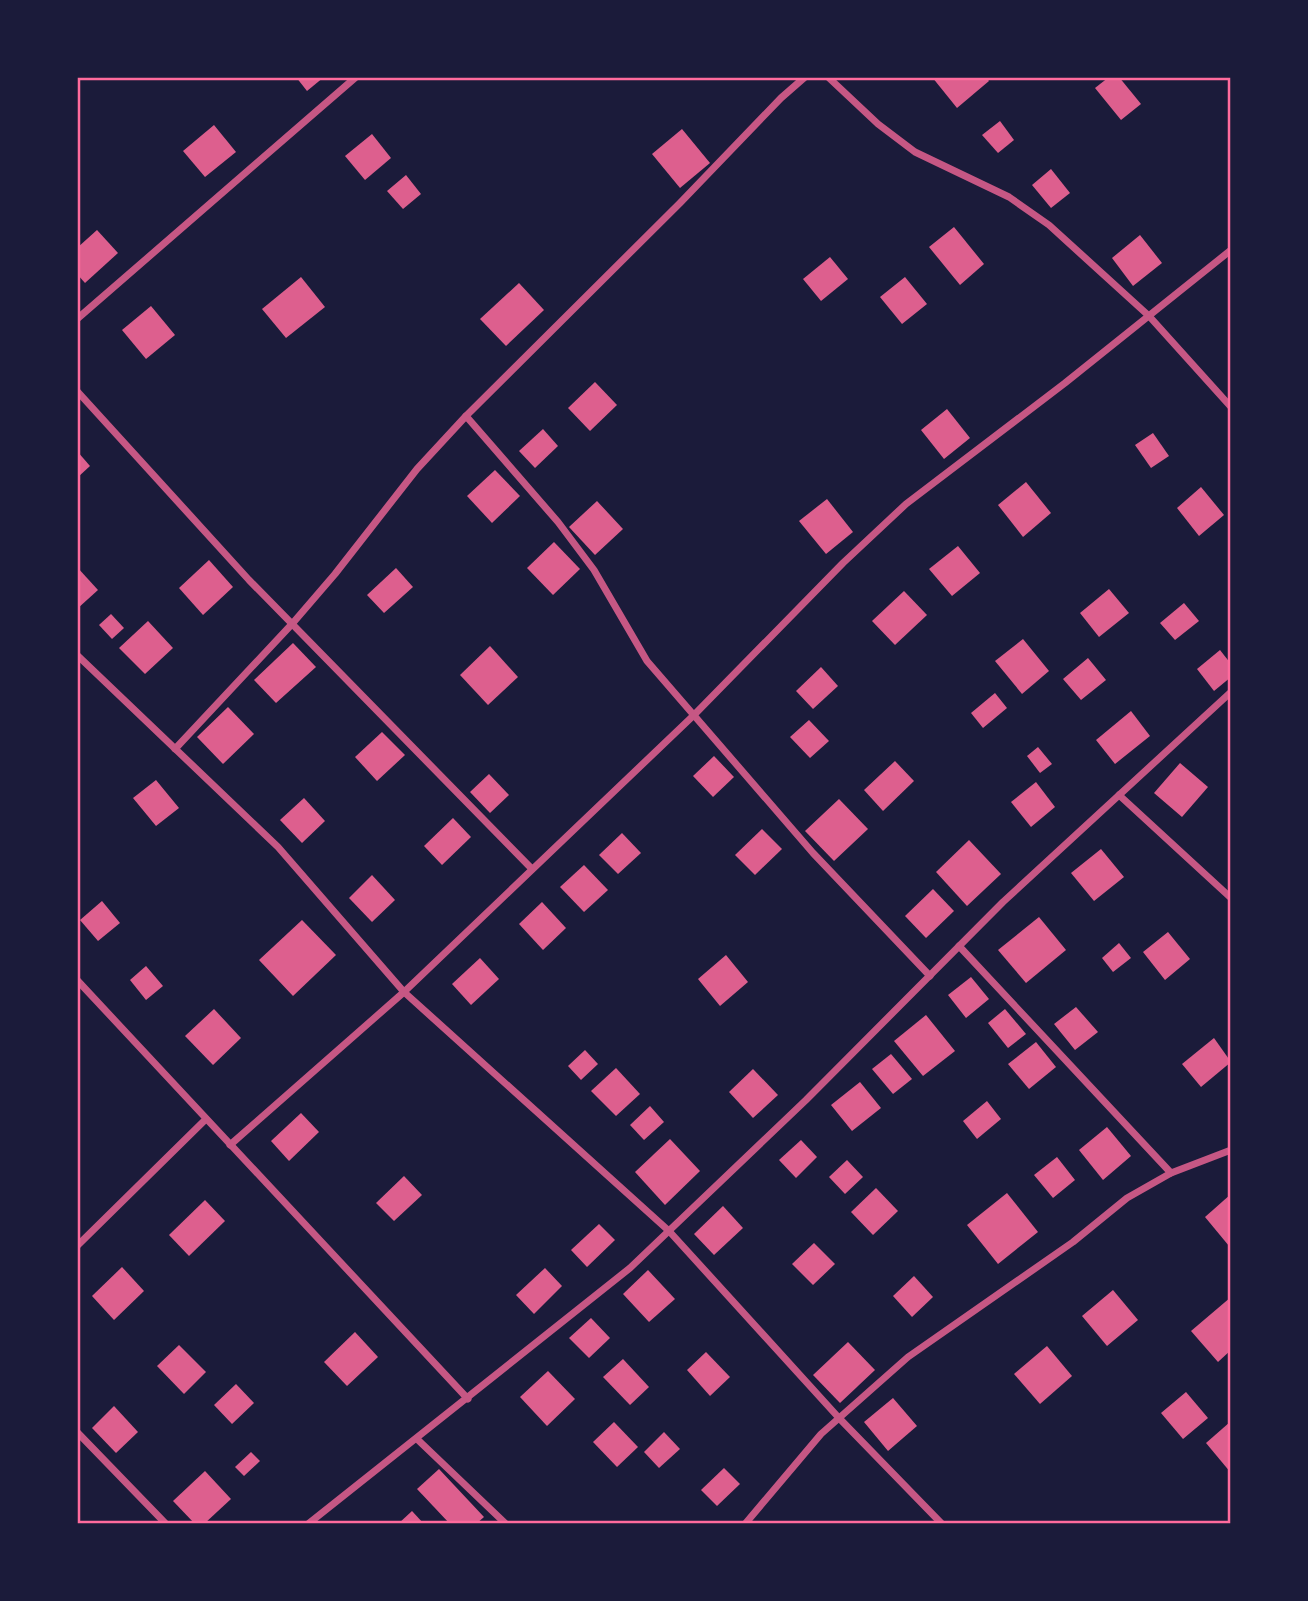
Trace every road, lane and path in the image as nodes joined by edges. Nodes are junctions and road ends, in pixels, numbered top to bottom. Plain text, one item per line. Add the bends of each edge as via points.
1 (356, 77) edge
2 (805, 77) edge
3 (828, 77) edge
4 (1231, 250) edge
5 (1149, 316) junction
6 (77, 319) edge
7 (77, 391) edge
8 (1231, 407) edge
9 (466, 416) junction
10 (292, 624) junction
11 (77, 654) edge
12 (1231, 692) edge
13 (694, 715) junction
14 (175, 749) junction
15 (1119, 795) junction
16 (532, 869) junction
17 (1231, 898) edge
18 (959, 946) junction
19 (930, 976) junction
20 (77, 980) edge
21 (404, 992) junction
22 (206, 1119) junction
23 (230, 1145) junction
24 (1231, 1150) edge
25 (1171, 1173) junction
26 (669, 1231) junction
27 (77, 1246) edge
28 (468, 1399) junction
29 (839, 1418) junction
30 (77, 1432) edge
31 (417, 1439) junction
32 (166, 1524) edge
33 (308, 1524) edge
34 (506, 1524) edge
35 (744, 1524) edge
36 (942, 1524) edge

1 - 6 street
2 - 9 street
3 - 5 street via 877,124 915,152 1009,197 1049,225
4 - 5 street
5 - 8 street
5 - 13 street via 906,504
7 - 10 street
9 - 10 street via 417,469
9 - 13 street via 594,569 647,661
10 - 14 street
10 - 16 street
11 - 14 street
12 - 15 street
13 - 16 street
13 - 19 street via 813,853
14 - 21 street via 278,847
15 - 17 street
15 - 18 street
16 - 21 street
18 - 19 street
18 - 25 street
19 - 26 street
20 - 22 street
21 - 23 street
21 - 26 street
22 - 23 street
22 - 27 street
23 - 28 street
24 - 25 street
25 - 29 street via 1127,1198 1073,1242 908,1357
26 - 28 street
26 - 29 street
28 - 31 street
29 - 35 street
29 - 36 street
30 - 32 street
31 - 33 street
31 - 34 street

